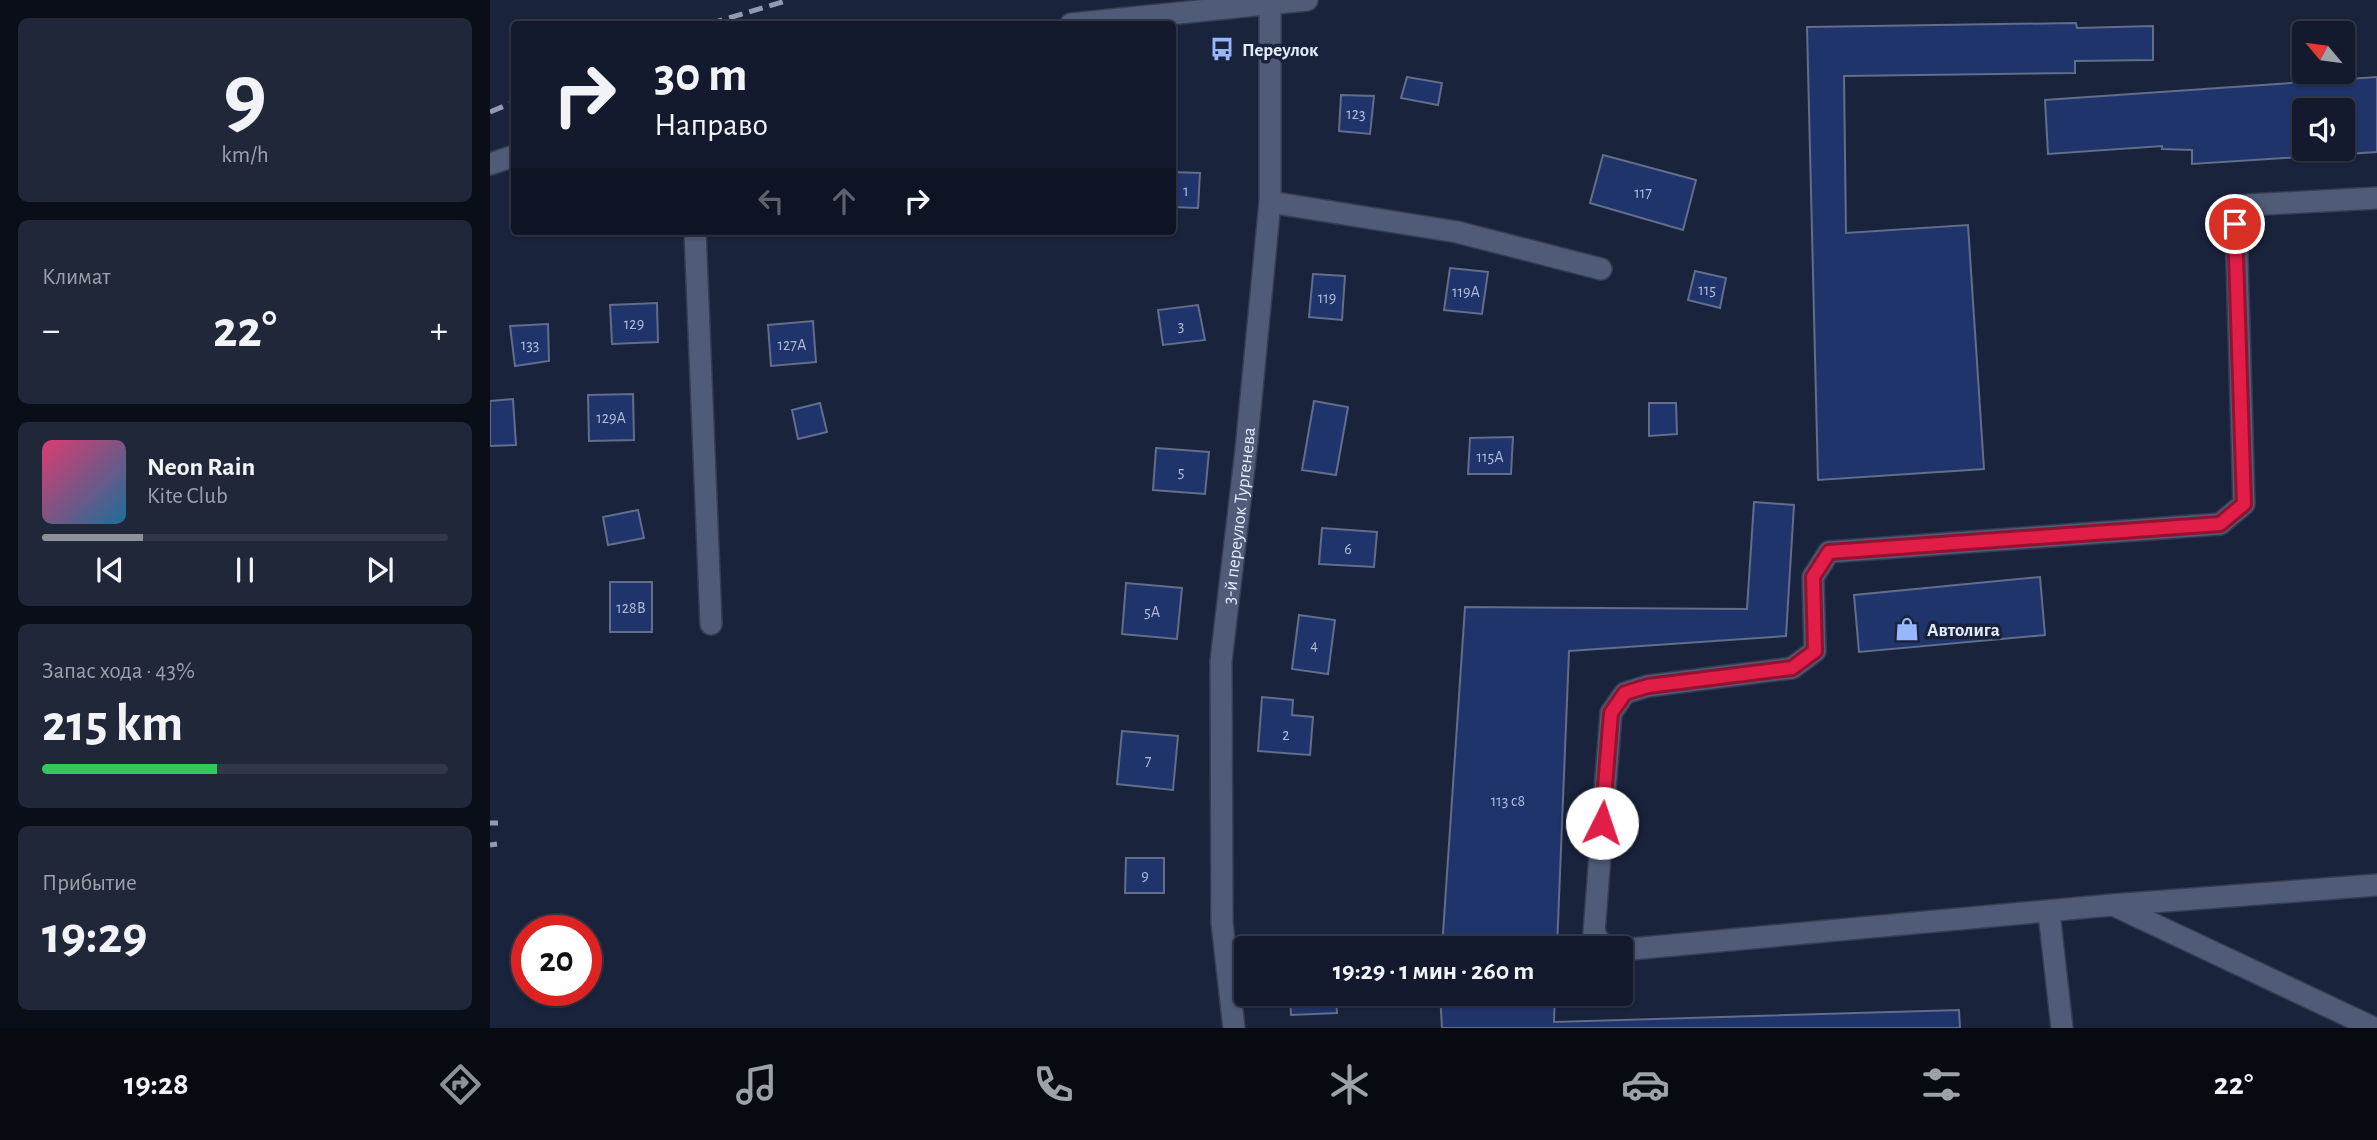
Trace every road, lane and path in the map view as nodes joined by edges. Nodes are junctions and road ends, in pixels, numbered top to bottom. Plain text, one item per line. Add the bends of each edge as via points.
1 (1307, 0) edge
2 (1270, 4) junction
3 (1101, 21) edge
4 (511, 157) edge
5 (490, 164) edge
6 (2377, 198) edge
7 (1270, 202) junction
8 (695, 235) edge
9 (1601, 269) dead end
10 (712, 624) dead end
11 (2377, 885) edge
12 (2112, 905) junction
13 (2049, 913) junction
14 (1596, 936) edge
15 (1633, 949) edge
16 (1234, 1028) edge
17 (2062, 1028) edge
18 (2374, 1028) edge

1 - 2 street
2 - 3 street
2 - 7 street, 3-й переулок Тургенева
4 - 5 street
6 - 14 street via 2248,205 2235,224 2244,504 2220,524 1829,552 1813,577 1815,651 1792,668 1648,686 1625,693 1611,713
7 - 9 street via 1457,232
7 - 16 street, 3-й переулок Тургенева via 1221,661 1222,923
8 - 10 street
11 - 12 street
12 - 13 street
12 - 18 street
13 - 15 street
13 - 17 street

